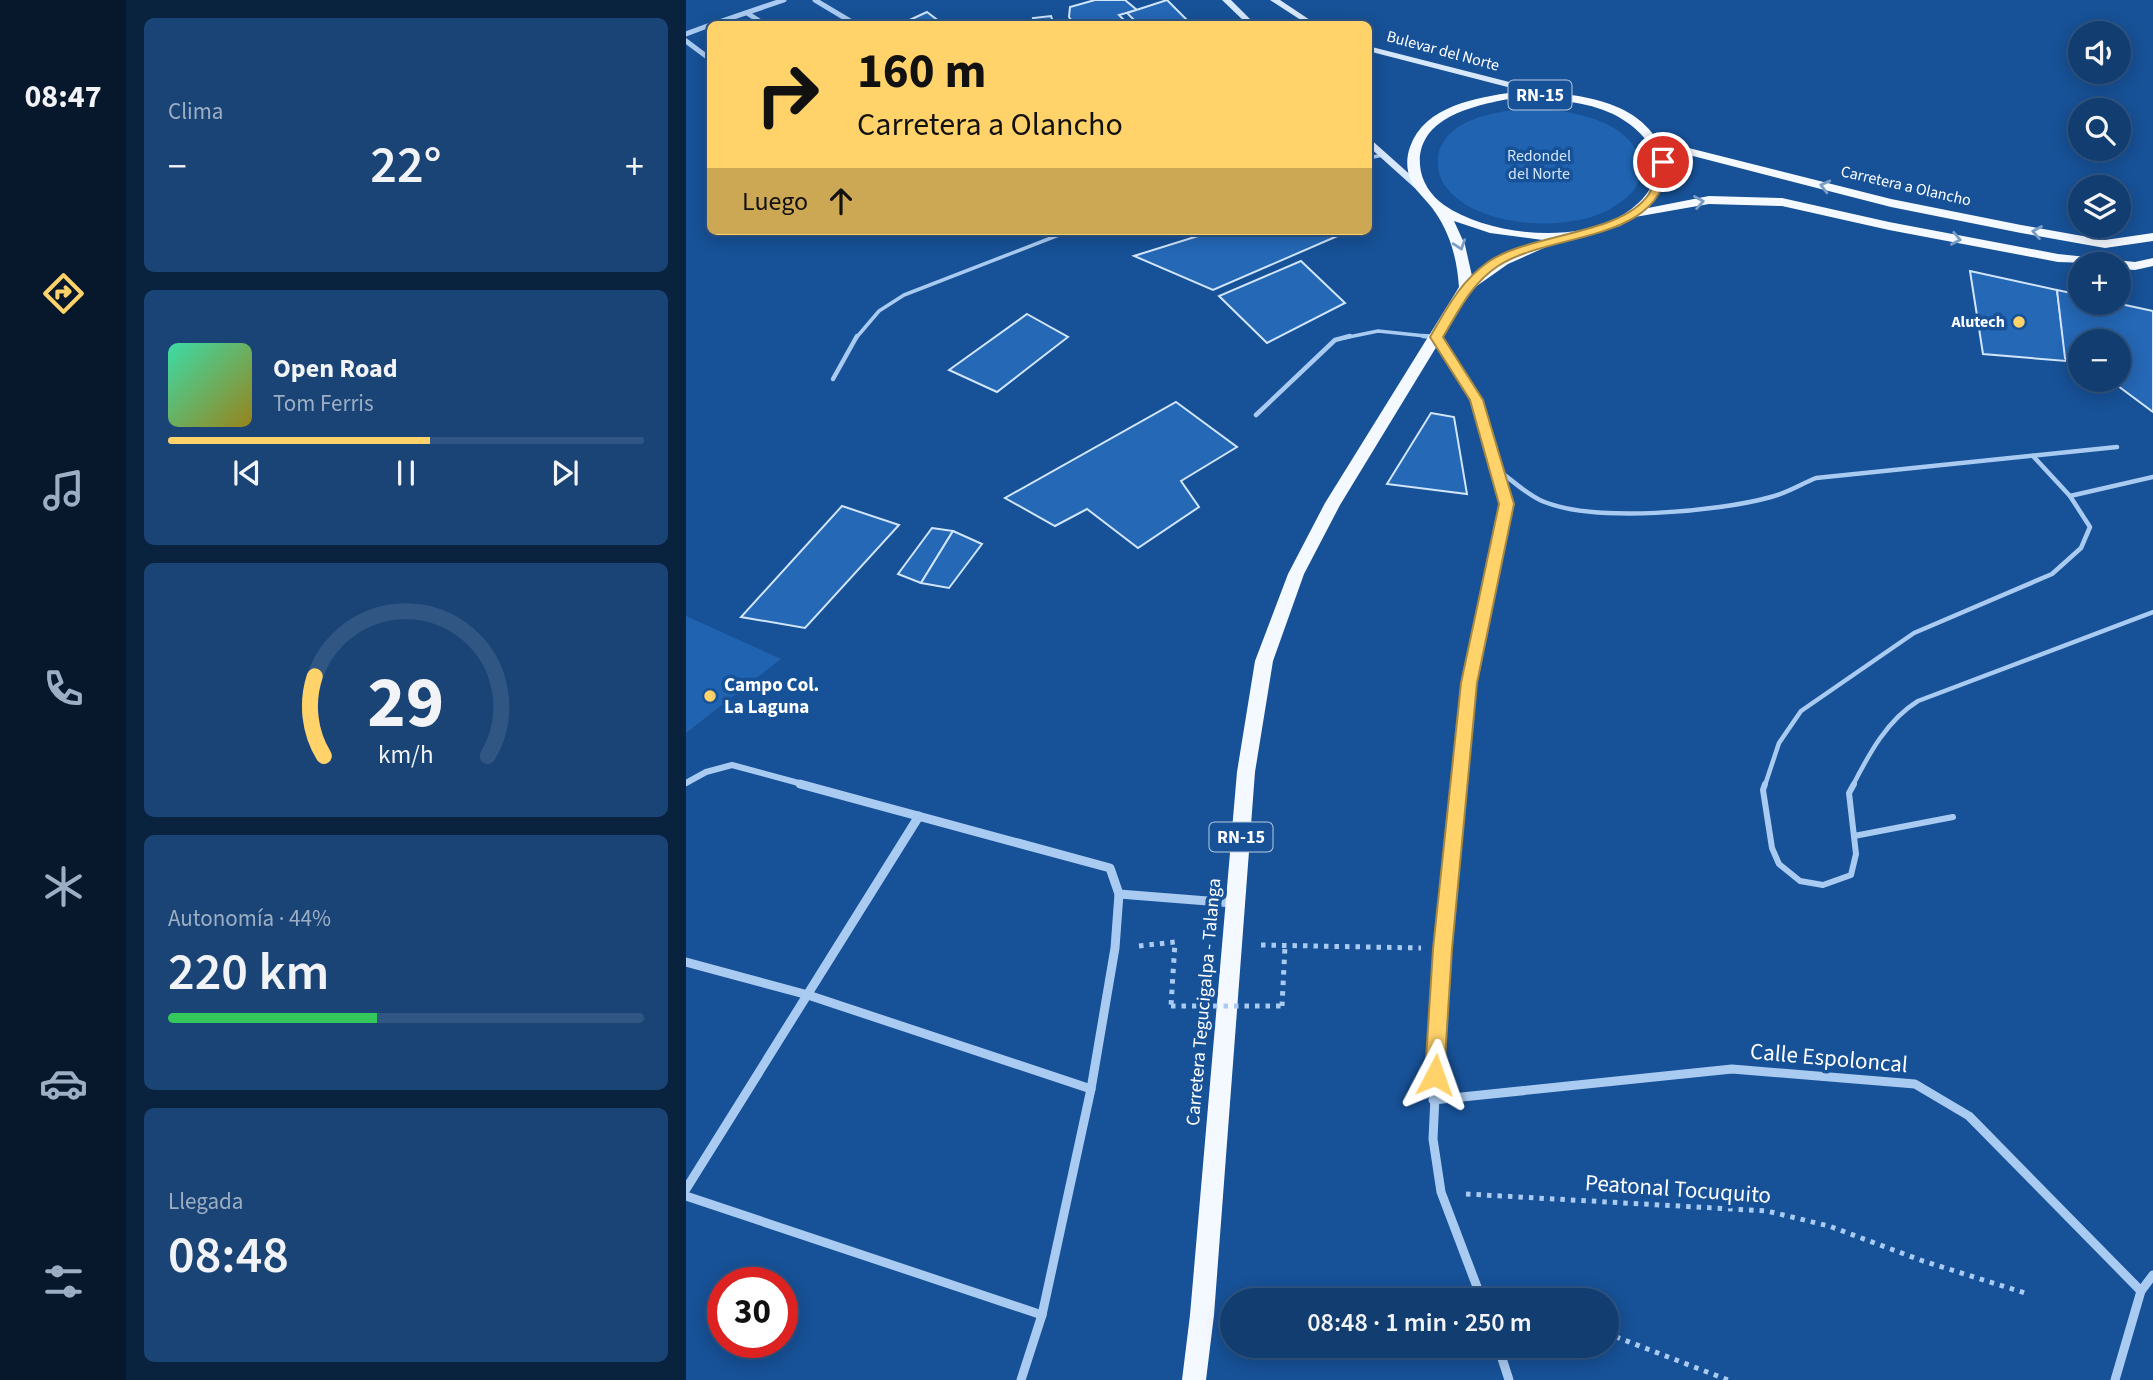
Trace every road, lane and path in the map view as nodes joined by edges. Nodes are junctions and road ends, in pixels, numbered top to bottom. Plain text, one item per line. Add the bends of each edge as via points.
1 (784, 0) edge
2 (815, 0) edge
3 (1226, 0) edge
4 (1274, 0) edge
5 (747, 13) junction
6 (724, 21) edge
7 (759, 21) edge
8 (850, 21) edge
9 (1248, 21) edge
10 (1307, 21) edge
11 (707, 27) edge
12 (686, 34) edge
13 (686, 40) edge
14 (1372, 49) edge
15 (707, 58) edge
16 (1550, 95) junction
17 (1655, 143) junction
18 (1372, 144) edge
19 (1383, 155) junction
20 (1372, 157) edge
21 (1421, 189) junction
22 (1439, 207) junction
23 (1632, 215) junction
24 (1059, 235) edge
25 (1572, 235) junction
26 (2153, 237) edge
27 (2068, 259) edge
28 (2153, 262) edge
29 (2131, 267) edge
30 (1466, 287) junction
31 (1437, 337) junction
32 (833, 379) dead end
33 (1256, 415) dead end
34 (2117, 447) dead end
35 (2033, 456) junction
36 (1497, 469) junction
37 (2153, 477) edge
38 (2070, 496) junction
39 (2153, 612) edge
40 (686, 783) edge
41 (919, 816) junction
42 (1954, 817) dead end
43 (1854, 836) junction
44 (1119, 894) junction
45 (1235, 903) junction
46 (1231, 945) junction
47 (1285, 946) junction
48 (1115, 948) junction
49 (1443, 949) junction
50 (686, 962) edge
51 (808, 995) junction
52 (1091, 1088) junction
53 (1433, 1100) junction
54 (686, 1189) edge
55 (1441, 1192) junction
56 (686, 1196) edge
57 (2153, 1275) edge
58 (1477, 1288) edge
59 (2141, 1291) junction
60 (2025, 1293) dead end
61 (1042, 1315) junction
62 (1619, 1338) edge
63 (1501, 1358) edge
64 (1021, 1380) edge
65 (1194, 1380) edge
66 (1509, 1380) edge
67 (1728, 1380) edge
68 (2115, 1380) edge

1 - 5 street
2 - 8 street
3 - 9 main road
4 - 10 main road
5 - 6 street
5 - 7 street
11 - 12 street
13 - 15 street
14 - 16 main road, Bulevar del Norte
16 - 17 main road, RN-15 via 1608,108 1639,126
16 - 21 main road, RN-15 via 1480,101 1427,127 1414,146 1412,168
17 - 23 main road, RN-15 via 1663,162 1662,181 1651,199
26 -> 17 main road, Carretera a Olancho / RN-15 via 2105,244 2021,229 1891,203
18 - 19 main road
19 - 20 lane
19 - 21 main road
21 - 22 main road, RN-15
22 - 25 main road, RN-15 via 1499,232
22 -> 30 main road, RN-15 via 1464,258
23 - 25 main road, RN-15
23 -> 27 main road, RN-15 via 1709,200 1782,202
24 - 32 lane via 878,308 858,333
25 - 30 main road, RN-15 via 1530,246 1494,264
28 - 29 main road, RN-15
30 - 31 main road, RN-15
31 - 33 lane via 1378,331 1335,341
31 - 36 street via 1477,400
31 - 45 main road, Carretera Tegucigalpa - Talanga / RN-15 via 1333,503 1296,574 1264,661 1247,772
34 - 35 lane
35 - 36 lane via 1816,478 1772,497 1716,507 1624,513 1543,502
35 - 38 lane
36 - 49 street via 1507,504 1469,683
37 - 38 lane
38 - 43 lane via 2090,527 2088,540 2066,564 1914,633 1791,722 1763,790 1779,864 1800,881 1824,885 1841,880 1852,875
39 - 43 lane via 1905,709 1873,747 1849,793
40 - 41 street via 732,765
41 - 44 street via 1110,868
41 - 51 street
42 - 43 lane
44 - 45 street
44 - 48 street
45 - 46 main road, Carretera Tegucigalpa - Talanga / RN-15
46 - 47 path
46 - 65 main road, Carretera Tegucigalpa - Talanga / RN-15
47 - 48 path, bridge via 1282,1006 1171,1006 1175,942
47 - 49 path
48 - 52 street
49 - 53 street
50 - 51 street
51 - 52 street
51 - 54 street
52 - 61 street
53 - 55 street
53 - 59 street, Calle Espoloncal via 1732,1069 1915,1084 1969,1116
55 - 58 street
55 - 60 path, Peatonal Tocuquito via 1767,1210 1829,1226
56 - 61 street
57 - 59 street
59 - 68 street
61 - 64 street
62 - 67 path
63 - 66 street

